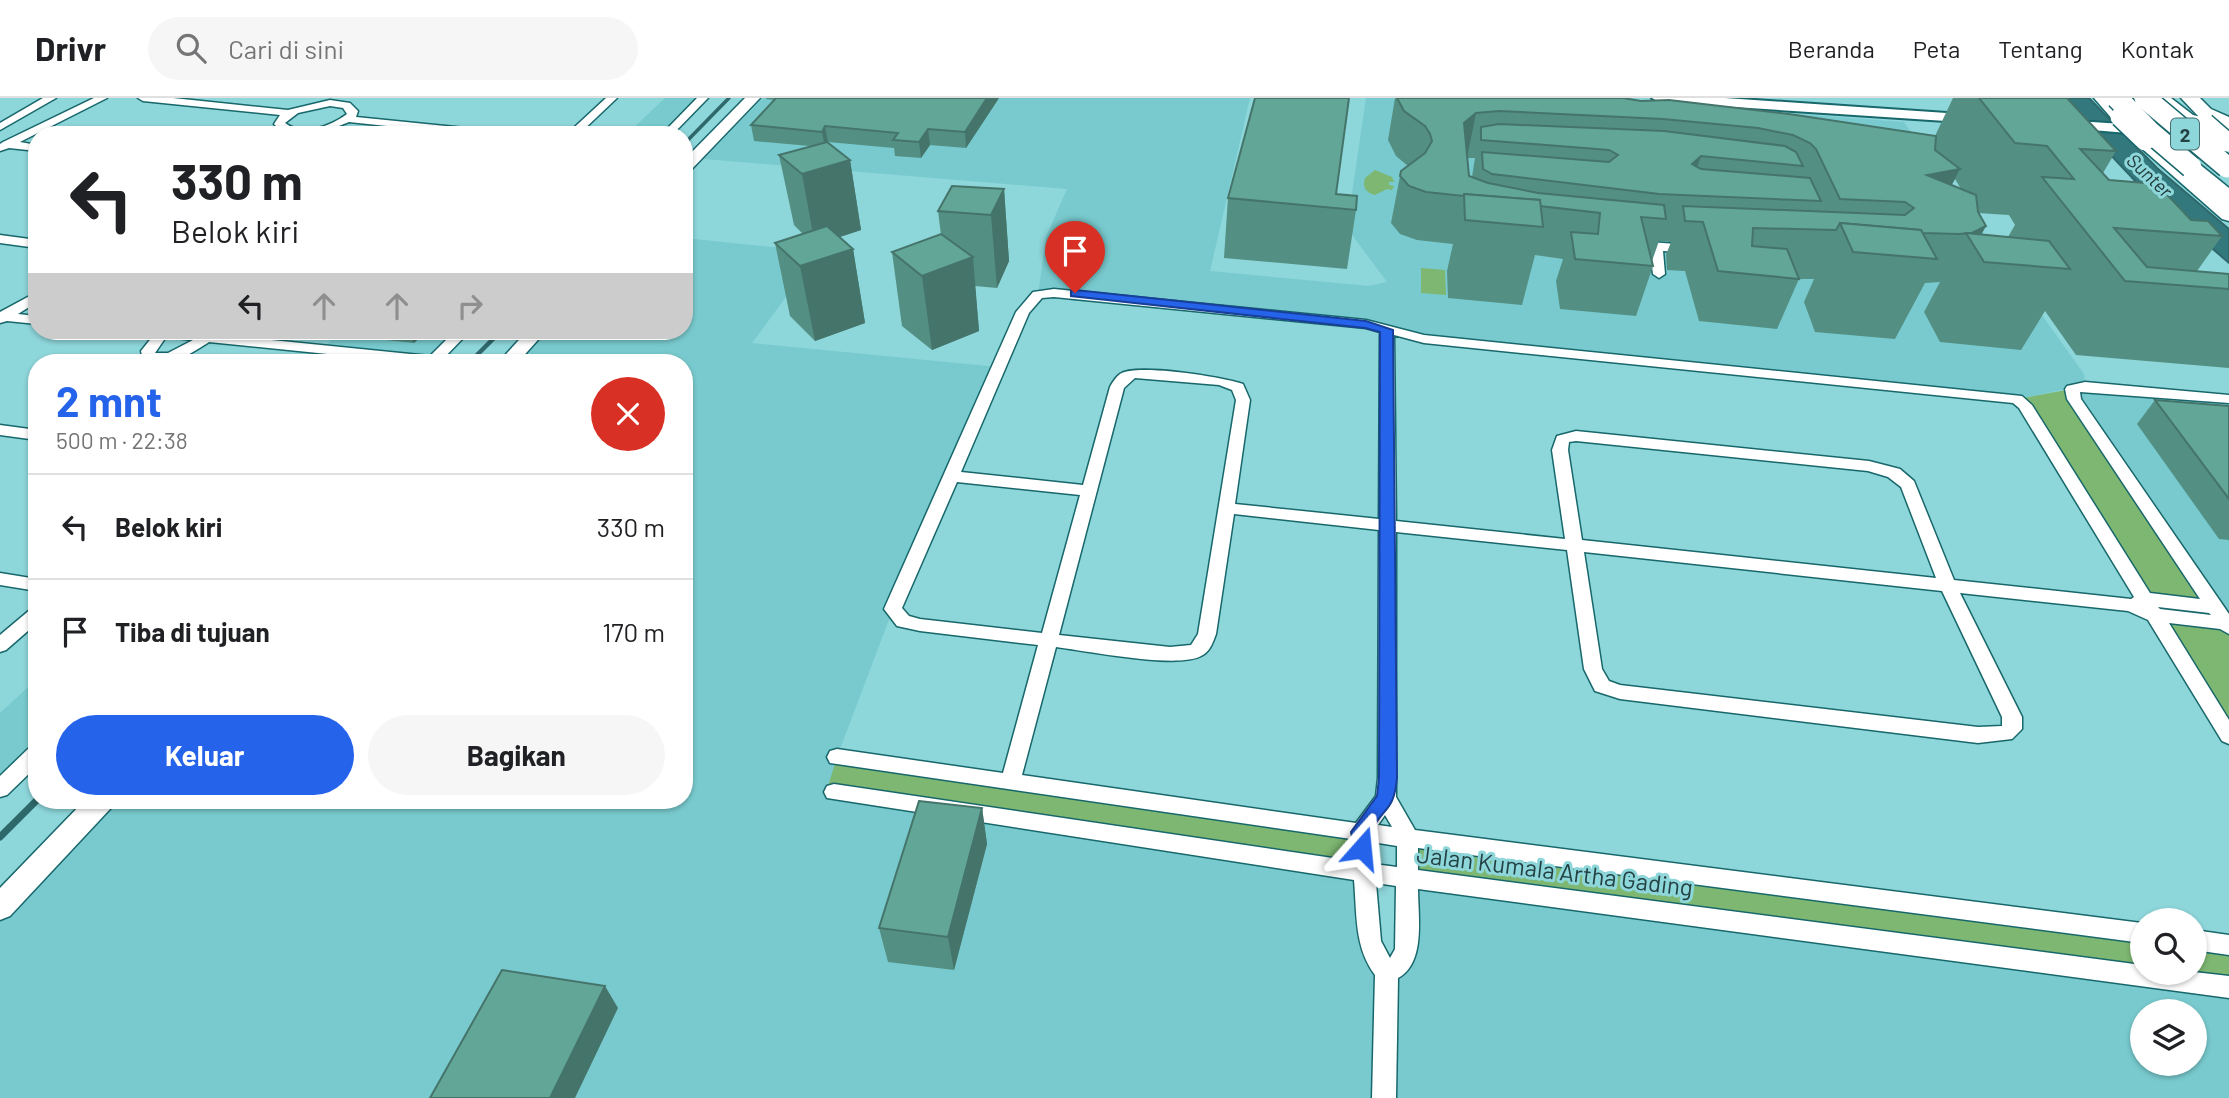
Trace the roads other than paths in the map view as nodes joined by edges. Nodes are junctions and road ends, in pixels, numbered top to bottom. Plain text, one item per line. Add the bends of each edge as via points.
1 (51, 98) edge
2 (78, 98) edge
3 (102, 98) edge
4 (143, 98) edge
5 (612, 98) edge
6 (703, 98) edge
7 (753, 98) edge
8 (1658, 98) edge
9 (1805, 98) edge
10 (1873, 98) edge
11 (2103, 98) edge
12 (2117, 98) edge
13 (2129, 98) edge
14 (2190, 98) edge
15 (1680, 99) edge
16 (2161, 99) edge
17 (344, 101) edge
18 (1740, 104) junction
19 (290, 113) junction
20 (2063, 117) edge
21 (348, 119) junction
22 (2121, 123) junction
23 (31, 126) edge
24 (40, 126) edge
25 (281, 126) edge
26 (332, 126) edge
27 (417, 126) edge
28 (580, 126) edge
29 (675, 126) edge
30 (0, 127) edge
31 (28, 128) edge
32 (2150, 130) junction
33 (28, 131) edge
34 (2, 143) edge
35 (2228, 143) edge
36 (28, 146) edge
37 (28, 148) edge
38 (693, 151) edge
39 (2186, 154) junction
40 (0, 159) edge
41 (2229, 184) edge
42 (2229, 193) edge
43 (2229, 200) edge
44 (2229, 215) edge
45 (0, 239) edge
46 (28, 243) edge
47 (1617, 243) edge
48 (1656, 247) junction
49 (1703, 250) edge
50 (1659, 274) dead end
51 (28, 301) edge
52 (1, 317) edge
53 (28, 319) edge
54 (1387, 330) junction
55 (202, 340) edge
56 (237, 340) edge
57 (454, 340) edge
58 (529, 340) edge
59 (335, 350) junction
60 (178, 354) edge
61 (330, 354) edge
62 (368, 354) edge
63 (441, 354) edge
64 (515, 354) edge
65 (2229, 399) edge
66 (0, 430) edge
67 (28, 434) edge
68 (949, 477) junction
69 (1088, 491) junction
70 (1226, 508) junction
71 (1387, 525) junction
72 (1576, 545) junction
73 (0, 579) edge
74 (28, 583) edge
75 (1947, 584) junction
76 (2143, 607) junction
77 (2215, 607) junction
78 (28, 620) edge
79 (2227, 625) edge
80 (1048, 640) junction
81 (0, 645) edge
82 (2229, 736) edge
83 (837, 757) dead end
84 (28, 762) edge
85 (1012, 780) junction
86 (0, 789) edge
87 (834, 792) dead end
88 (1386, 798) junction
89 (93, 809) edge
90 (1361, 832) junction
91 (1408, 837) junction
92 (1363, 872) junction
93 (1408, 877) junction
94 (0, 907) edge
95 (2130, 931) edge
96 (2207, 941) edge
97 (2229, 944) edge
98 (1387, 972) junction
99 (2229, 987) edge
100 (1384, 1098) edge

1 - 30 street
2 - 23 street
3 - 24 street
4 - 19 street
5 - 28 street
6 - 29 street
7 - 38 street
8 - 15 main road
9 - 18 main road via 1887,106 1768,100
10 - 18 main road via 1990,113
11 - 44 highway, bridge
12 - 22 highway via 2134,117
12 - 43 highway, bridge
13 - 41 highway, 2
14 - 35 highway
15 - 18 main road
16 - 35 highway, 2, bridge
16 - 35 highway
17 - 19 street
17 - 21 street via 353,111
19 - 25 street
20 - 22 main road
21 - 26 street
21 - 27 street
22 - 32 main road
22 - 35 main road
31 - 34 street
32 - 35 main road
32 - 39 highway
33 - 34 street
34 - 36 street
35 - 39 highway
37 - 40 street
39 - 42 highway
45 - 46 street
47 - 48 street
48 - 49 street
48 - 50 street
51 - 52 street
52 - 53 street
54 - 68 street via 1075,293 1038,295 1023,312
54 - 71 street
54 - 76 street via 1424,339 2017,398
55 - 60 street
56 - 59 street
57 - 63 street
58 - 64 street
59 - 61 street
59 - 62 street
65 - 77 street via 2085,386 2072,389 2074,399
66 - 67 street
68 - 69 street
68 - 80 street via 893,609 897,617 920,625
69 - 70 street via 1117,387 1125,377 1143,374 1221,381 1238,387 1243,400
69 - 80 street
70 - 71 street
70 - 80 street via 1207,634 1196,651 1170,654
71 - 72 street
71 - 88 street
72 - 75 street
72 - 75 street via 1559,444 1568,437 1829,461 1883,468 1902,478
72 - 75 street via 1593,669 1602,686 1611,690 1978,735 2005,734 2012,729 2012,717
73 - 74 street
75 - 76 street
76 - 77 street
76 - 79 street
76 - 82 street
77 - 79 street
78 - 81 street
80 - 85 street
83 - 85 street
84 - 86 street
85 - 90 street
87 - 92 street, Jalan Kumala Artha Gading
88 - 90 street
88 - 91 street
89 - 94 street
90 - 91 street
90 - 92 street
91 - 93 street
91 - 95 street
92 - 93 street, Jalan Kumala Artha Gading
92 - 98 street via 1370,941
93 - 98 street via 1406,949 1400,965
93 - 99 street, Jalan Kumala Artha Gading
96 - 97 street
98 - 100 street

